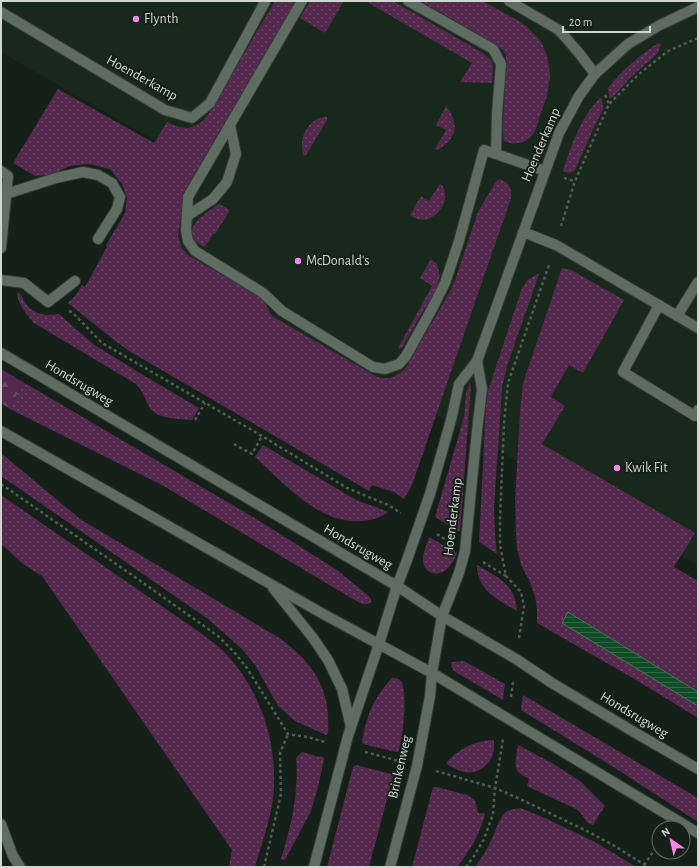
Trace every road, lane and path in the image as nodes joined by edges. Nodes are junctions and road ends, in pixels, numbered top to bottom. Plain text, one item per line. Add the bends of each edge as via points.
1 (264, 1) edge
2 (302, 1) edge
3 (408, 1) edge
4 (510, 1) edge
5 (698, 7) edge
6 (1, 12) edge
7 (698, 38) edge
8 (595, 74) junction
9 (230, 125) junction
10 (496, 154) junction
11 (1, 171) edge
12 (545, 171) junction
13 (6, 194) junction
14 (187, 216) junction
15 (523, 232) junction
16 (98, 239) dead end
17 (556, 245) junction
18 (1, 248) edge
19 (1, 280) edge
20 (75, 282) dead end
21 (698, 282) edge
22 (48, 302) junction
23 (659, 305) junction
24 (678, 316) junction
25 (698, 328) edge
26 (1, 353) edge
27 (477, 361) junction
28 (205, 403) junction
29 (698, 410) edge
30 (195, 420) dead end
31 (1, 431) edge
32 (262, 436) junction
33 (234, 444) dead end
34 (1, 484) edge
35 (370, 498) dead end
36 (268, 583) junction
37 (397, 586) junction
38 (442, 616) junction
39 (380, 644) junction
40 (516, 659) junction
41 (432, 673) junction
42 (507, 718) junction
43 (351, 728) junction
44 (288, 734) junction
45 (346, 746) junction
46 (417, 766) junction
47 (698, 769) edge
48 (495, 788) junction
49 (1, 824) edge
50 (698, 833) edge
51 (651, 854) edge
52 (644, 864) junction
53 (20, 867) edge
54 (264, 867) edge
55 (314, 867) edge
56 (390, 867) edge
57 (466, 867) edge
58 (648, 867) edge

1 - 6 street, Hoenderkamp via 210,103 192,118 165,110
2 - 9 street
3 - 10 street via 493,49 501,64
4 - 8 street via 559,30
5 - 8 street, Hoenderkamp via 628,44
7 - 17 path via 668,51 639,74 609,104 575,181
8 - 12 street, Hoenderkamp via 578,96 559,133
9 - 14 street via 188,196
9 - 14 street via 236,154 227,182 212,199
10 - 12 street
10 - 14 street via 484,150 459,241 445,283 433,307 406,356 399,364 385,369 373,367 282,311 263,293 195,251 188,242
11 - 13 street via 8,176
12 - 15 street, Hoenderkamp
13 - 16 street via 83,172 98,175 112,183 120,197 117,209
13 - 18 street
15 - 17 street
15 - 27 street, Hoenderkamp
17 - 23 street
17 - 40 path via 508,383 504,423 500,546 506,576 522,592 524,606
19 - 22 street via 24,283
20 - 22 street
21 - 24 street
22 - 28 path via 72,312 102,343
23 - 24 street
23 - 29 street via 623,372 695,416
24 - 25 street
26 - 37 street, Hondsrugweg
27 - 37 street, Hoenderkamp via 459,384 430,494
27 - 38 street, Hoenderkamp via 482,389 465,551
28 - 30 path
28 - 32 path
31 - 36 street
32 - 33 path via 252,454
32 - 35 path via 347,488
34 - 44 path via 218,636 247,668
36 - 39 street
36 - 43 street via 328,660 342,689
37 - 38 street, Hondsrugweg
37 - 39 street
38 - 40 street, Hondsrugweg
38 - 41 street, Hoenderkamp
39 - 41 street
39 - 43 street
40 - 42 path
40 - 47 street, Hondsrugweg
41 - 42 street
41 - 46 street, Brinkenweg
42 - 48 path
42 - 50 street
43 - 45 street
44 - 45 path
44 - 54 path via 280,753 281,794
45 - 46 path
45 - 55 street
46 - 48 path
46 - 56 street, Brinkenweg
48 - 52 path via 587,831
48 - 57 path via 493,814 484,839
49 - 53 street
51 - 52 path
52 - 58 path

